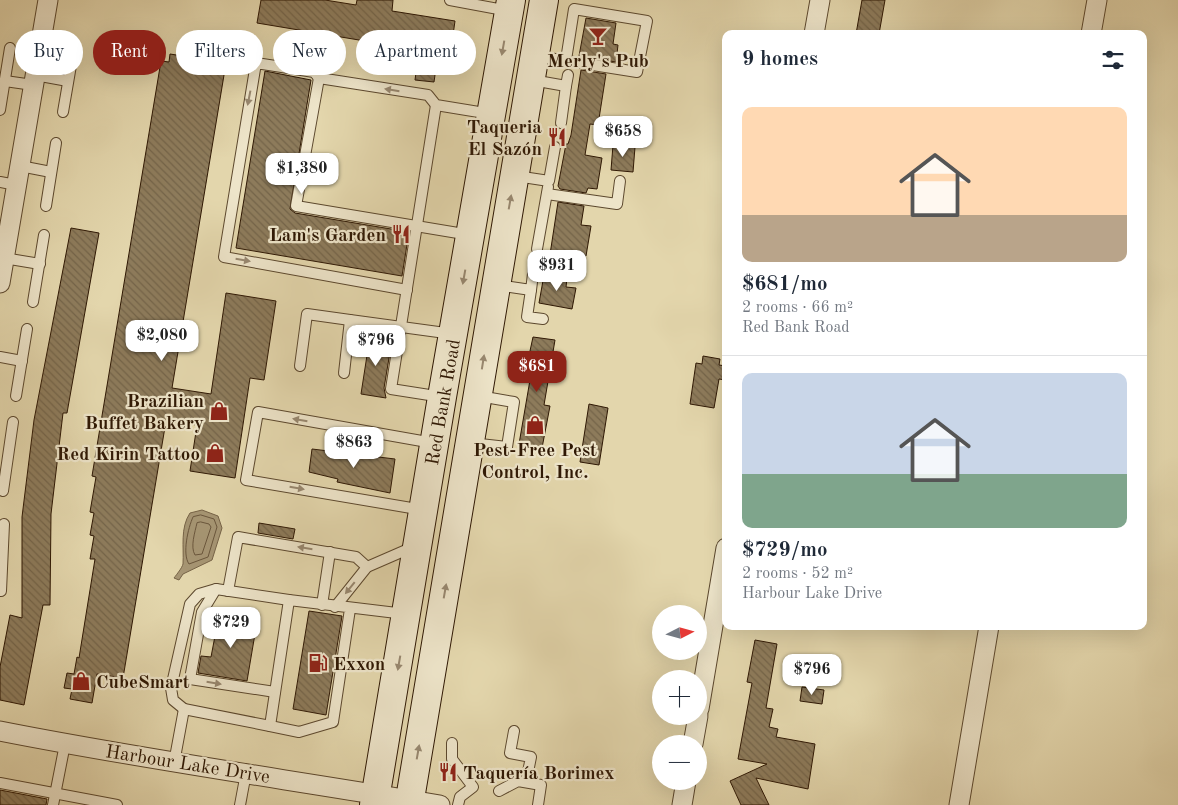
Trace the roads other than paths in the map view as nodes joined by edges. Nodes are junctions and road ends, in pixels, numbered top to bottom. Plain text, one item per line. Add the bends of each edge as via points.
1 (48, 0) edge
2 (450, 0) edge
3 (544, 0) edge
4 (820, 0) edge
5 (1097, 0) edge
6 (582, 5) edge
7 (511, 6) edge
8 (815, 30) edge
9 (1092, 30) edge
10 (10, 48) dead end
11 (566, 60) junction
12 (533, 68) junction
13 (568, 74) dead end
14 (69, 75) edge
15 (319, 78) junction
16 (34, 80) junction
17 (5, 81) junction
18 (68, 81) junction
19 (566, 86) junction
20 (436, 105) junction
21 (0, 110) edge
22 (63, 112) dead end
23 (491, 114) junction
24 (561, 124) dead end
25 (56, 143) dead end
26 (555, 147) dead end
27 (52, 172) junction
28 (515, 176) junction
29 (12, 178) edge
30 (620, 181) dead end
31 (550, 182) junction
32 (547, 194) junction
33 (46, 206) dead end
34 (417, 226) junction
35 (44, 235) dead end
36 (471, 235) junction
37 (537, 249) dead end
38 (4, 258) junction
39 (40, 264) junction
40 (567, 271) dead end
41 (0, 280) edge
42 (496, 285) junction
43 (406, 290) junction
44 (531, 290) junction
45 (33, 302) dead end
46 (544, 319) dead end
47 (350, 320) junction
48 (401, 326) junction
49 (27, 329) dead end
50 (454, 334) junction
51 (0, 357) edge
52 (22, 361) junction
53 (300, 366) dead end
54 (344, 373) dead end
55 (478, 395) junction
56 (16, 396) dead end
57 (442, 397) junction
58 (13, 422) dead end
59 (434, 443) junction
60 (470, 443) junction
61 (4, 455) edge
62 (3, 491) dead end
63 (424, 510) junction
64 (4, 524) dead end
65 (419, 545) junction
66 (330, 552) junction
67 (1, 556) edge
68 (367, 567) junction
69 (722, 572) edge
70 (216, 589) junction
71 (1, 591) dead end
72 (228, 591) junction
73 (289, 600) junction
74 (322, 605) junction
75 (335, 607) junction
76 (350, 609) junction
77 (407, 615) junction
78 (989, 630) edge
79 (706, 670) edge
80 (190, 679) junction
81 (171, 688) junction
82 (275, 692) junction
83 (184, 709) junction
84 (270, 726) junction
85 (0, 730) edge
86 (514, 731) dead end
87 (452, 743) dead end
88 (65, 744) junction
89 (174, 763) junction
90 (246, 773) junction
91 (526, 782) junction
92 (0, 783) edge
93 (684, 790) edge
94 (499, 791) dead end
95 (55, 794) junction
96 (375, 799) edge
97 (410, 802) edge
98 (53, 805) edge
99 (117, 805) edge
100 (240, 805) edge
101 (440, 805) edge
102 (458, 805) edge
103 (538, 805) edge
104 (682, 805) edge
105 (959, 805) edge

1 - 16 street
2 - 7 lane
3 - 12 main road, Red Bank Road
4 - 8 street
5 - 9 street
6 - 11 lane via 574,9
6 - 11 lane via 647,21 637,72
7 -> 23 main road, Red Bank Road
10 - 17 lane
11 - 12 lane
12 - 19 lane
12 - 28 main road, Red Bank Road
13 - 19 lane
14 - 18 lane
20 -> 15 lane via 428,95
15 - 34 lane via 296,206
15 -> 43 lane via 314,72 256,63 224,257
16 - 17 lane
16 - 18 lane
16 - 29 street
17 - 21 lane
18 - 22 lane
19 - 24 lane
20 - 23 lane
20 - 34 lane
23 - 36 main road, Red Bank Road
25 - 27 lane
26 - 31 lane
27 - 29 lane
27 - 33 lane
28 - 31 lane
42 -> 28 main road, Red Bank Road
29 - 38 street
30 - 32 lane via 617,204
31 - 32 lane
32 - 37 lane
34 - 36 lane
34 - 43 lane
35 - 39 lane
36 -> 50 main road, Red Bank Road
38 - 39 lane
38 - 41 street
39 - 45 lane
40 - 44 lane via 534,266
42 - 44 lane
55 -> 42 main road, Red Bank Road
43 - 48 lane
44 - 46 lane via 527,317
47 - 48 lane
47 - 53 lane via 307,314
47 - 54 lane
48 - 50 lane
48 - 57 lane via 391,389
49 - 52 lane
50 - 57 main road, Red Bank Road
51 - 52 lane
52 - 56 lane
55 - 60 main road, Red Bank Road
55 - 60 lane via 514,402 507,447
57 - 59 main road, Red Bank Road
58 - 61 lane
59 - 63 main road, Red Bank Road
59 -> 63 lane via 258,412 246,480
97 -> 60 main road, Red Bank Road
61 - 62 lane
63 - 65 main road, Red Bank Road
64 - 67 lane
65 - 68 lane
65 - 77 main road, Red Bank Road
66 - 68 lane via 356,557
66 -> 72 lane via 238,537
66 - 74 lane
67 - 71 lane
68 -> 75 lane
69 - 79 street
70 - 72 lane
70 - 80 lane via 202,612
70 - 81 lane via 199,594 190,604
72 - 73 lane
73 - 74 lane
73 - 82 lane
74 - 75 lane
75 - 76 lane
76 - 77 lane
76 - 84 lane via 333,722 299,732
77 -> 96 main road, Red Bank Road
78 - 105 street
80 - 81 lane
80 -> 82 lane
81 - 83 lane via 173,700
82 - 84 lane
83 - 84 lane
83 - 89 lane
85 - 88 street, Harbour Lake Drive
86 - 91 lane via 510,753 531,757
87 - 102 lane via 452,760 473,787 460,797
88 - 89 street, Harbour Lake Drive
88 - 95 lane
89 - 90 street, Harbour Lake Drive
90 - 96 street, Harbour Lake Drive
90 - 100 lane
91 - 94 lane via 518,781
91 - 103 lane via 541,785
92 - 95 lane
93 - 104 street
95 - 98 lane
95 - 99 lane
96 - 97 street, Harbour Lake Drive
97 - 101 street, Harbour Lake Drive

